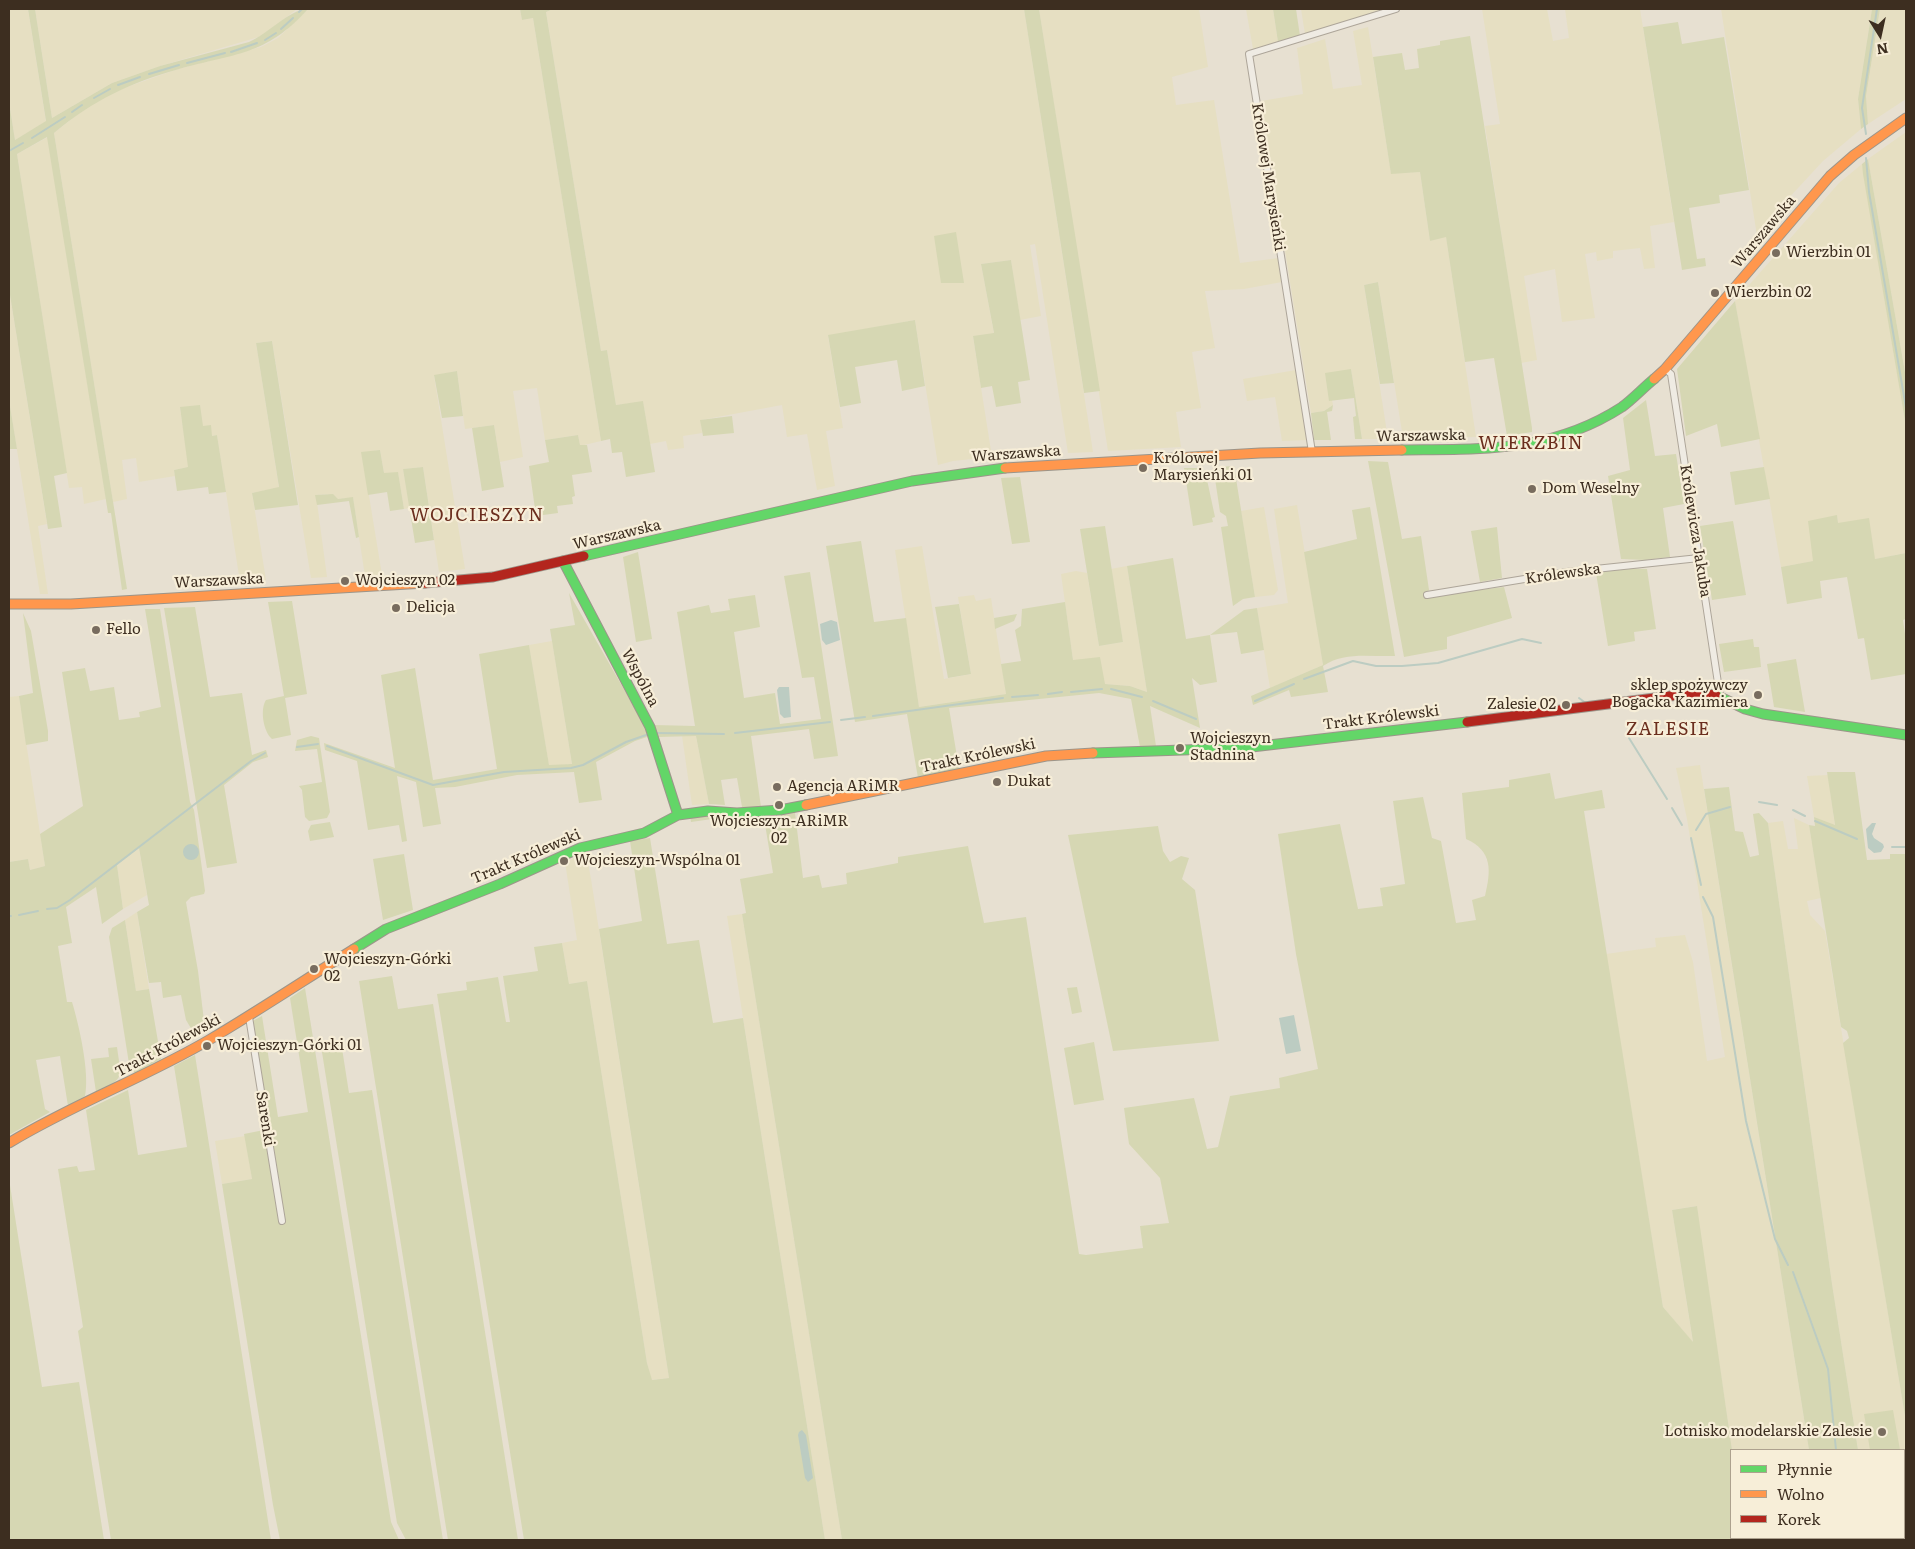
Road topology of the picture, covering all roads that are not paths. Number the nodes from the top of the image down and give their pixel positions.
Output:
1 (1396, 9) edge
2 (1906, 118) edge
3 (1665, 369) junction
4 (1312, 452) junction
5 (1699, 558) junction
6 (563, 561) junction
7 (1427, 595) dead end
8 (9, 604) edge
9 (1720, 696) junction
10 (1906, 735) edge
11 (678, 815) junction
12 (249, 1016) junction
13 (9, 1143) edge
14 (282, 1221) dead end

1 - 4 street, Królowej Marysieńki
2 - 3 street, Warszawska
3 - 4 street, Warszawska
3 - 5 street, Królewicza Jakuba
4 - 6 street, Warszawska
5 - 7 street, Królewska
5 - 9 street, Królewicza Jakuba
6 - 8 street, Warszawska
6 - 11 street, Wspólna
9 - 10 street, Trakt Królewski
9 - 11 street, Trakt Królewski
11 - 12 street, Trakt Królewski
12 - 13 street, Trakt Królewski
12 - 14 street, Sarenki

